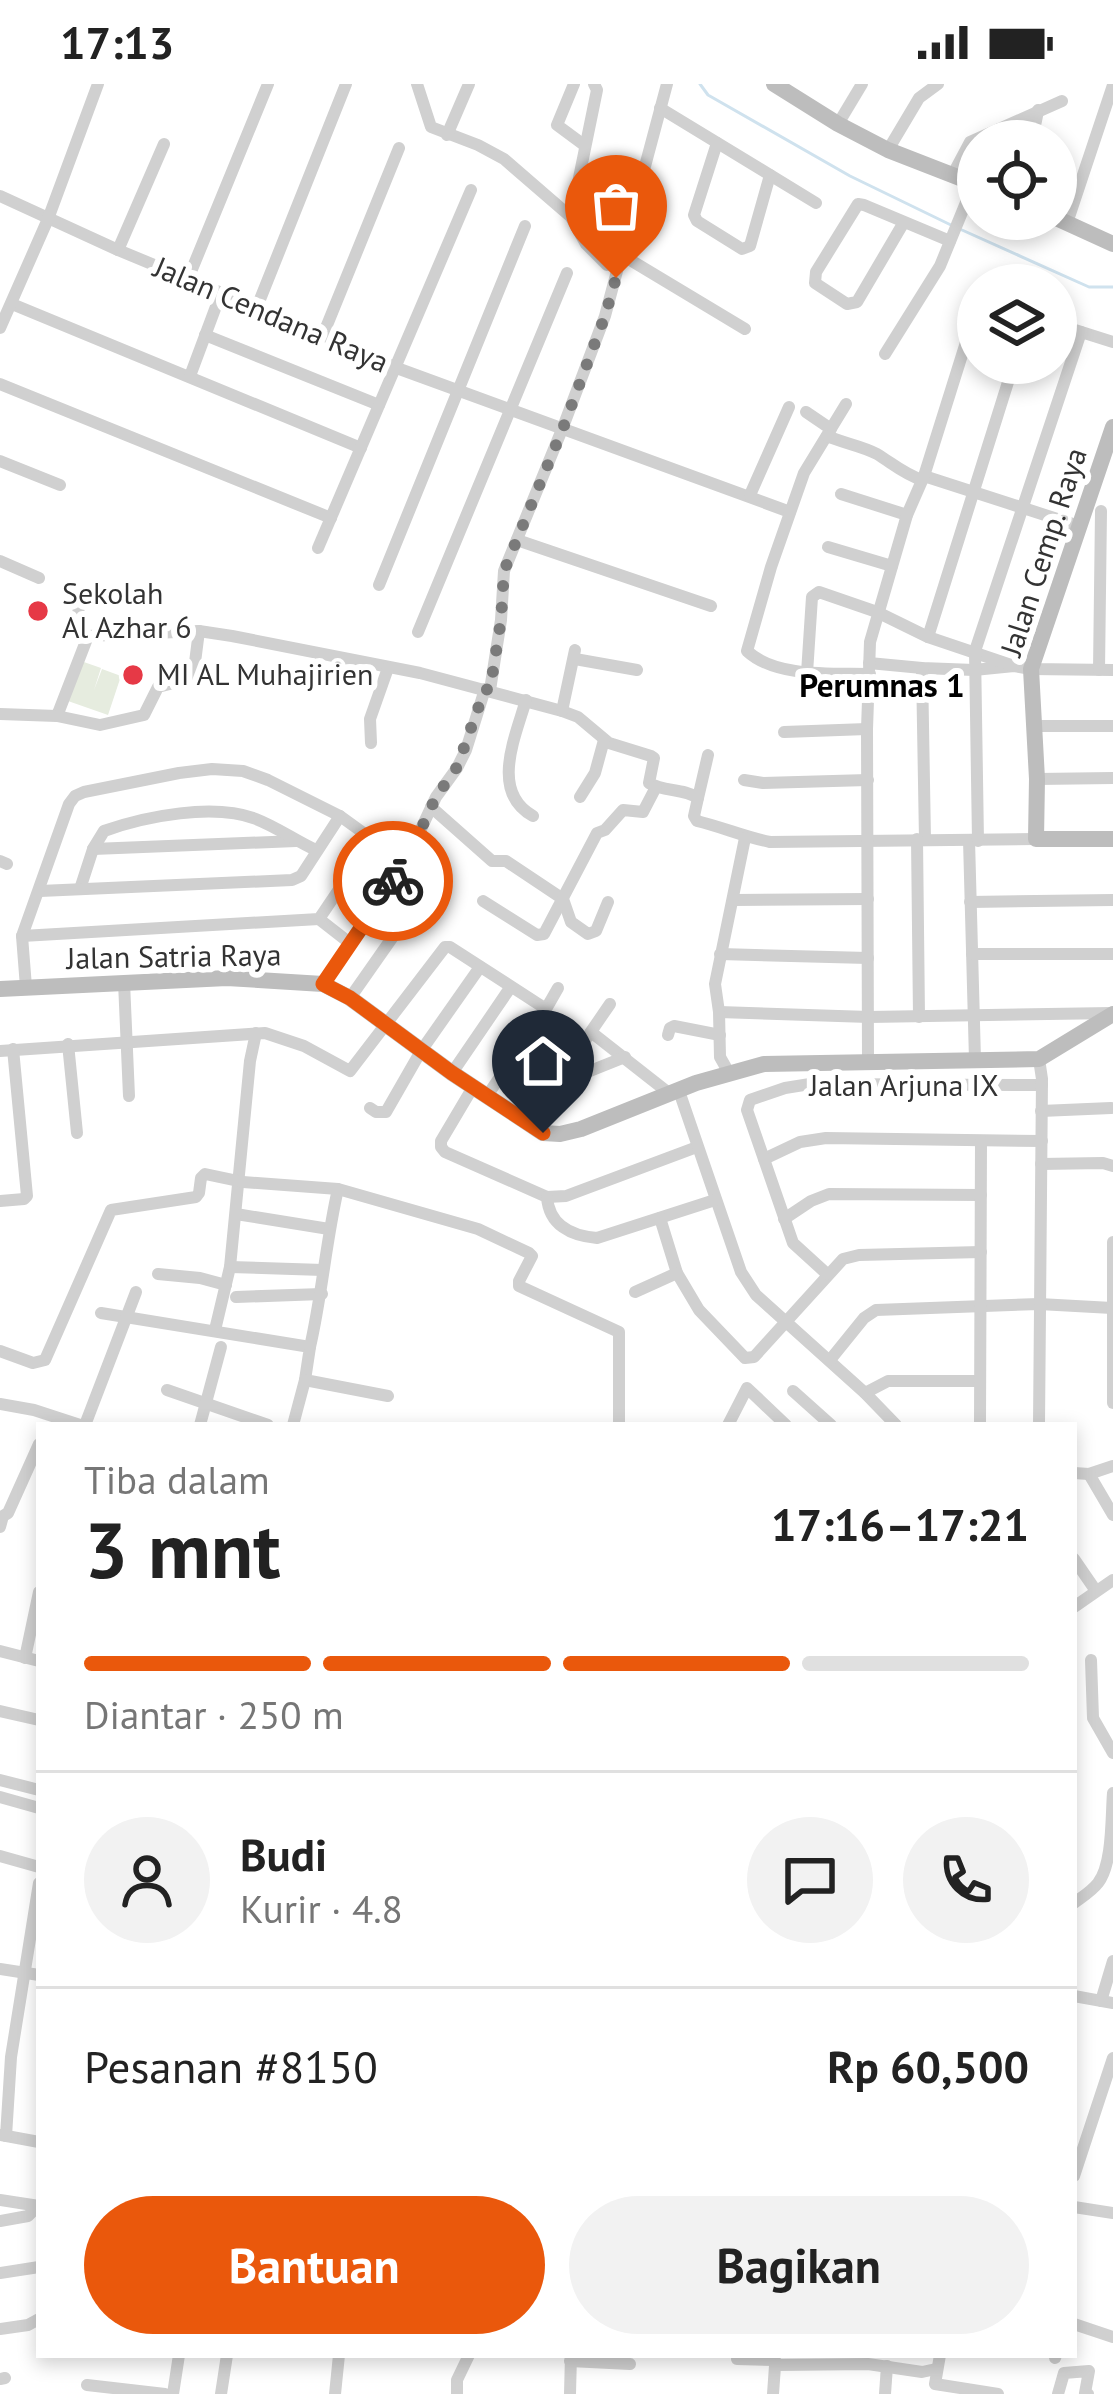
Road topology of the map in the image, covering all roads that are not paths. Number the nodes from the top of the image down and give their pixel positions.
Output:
1 (98, 84) edge
2 (268, 84) edge
3 (346, 84) edge
4 (417, 84) edge
5 (470, 84) edge
6 (574, 84) edge
7 (594, 84) edge
8 (667, 84) edge
9 (862, 84) edge
10 (938, 84) edge
11 (1113, 85) edge
12 (785, 87) edge
13 (1062, 101) dead end
14 (660, 108) junction
15 (838, 124) junction
16 (447, 135) junction
17 (717, 143) junction
18 (164, 144) dead end
19 (584, 145) junction
20 (399, 148) dead end
21 (888, 150) junction
22 (952, 174) junction
23 (770, 175) junction
24 (957, 176) edge
25 (1077, 181) edge
26 (471, 190) dead end
27 (0, 196) edge
28 (816, 203) dead end
29 (571, 217) junction
30 (47, 219) junction
31 (904, 221) junction
32 (957, 224) edge
33 (525, 226) dead end
34 (1077, 228) edge
35 (953, 232) junction
36 (1113, 244) edge
37 (118, 250) junction
38 (622, 255) junction
39 (607, 265) dead end
40 (567, 273) dead end
41 (188, 279) junction
42 (221, 293) junction
43 (12, 304) junction
44 (257, 307) junction
45 (0, 328) edge
46 (745, 329) dead end
47 (1077, 331) edge
48 (1081, 332) junction
49 (205, 334) junction
50 (322, 334) junction
51 (1113, 342) edge
52 (885, 354) dead end
53 (394, 367) junction
54 (957, 370) edge
55 (190, 376) junction
56 (0, 383) edge
57 (1008, 384) edge
58 (457, 392) junction
59 (846, 404) dead end
60 (379, 405) junction
61 (789, 407) dead end
62 (511, 409) junction
63 (806, 412) dead end
64 (1113, 427) edge
65 (563, 428) junction
66 (829, 432) junction
67 (361, 448) junction
68 (0, 461) edge
69 (923, 478) junction
70 (59, 485) dead end
71 (973, 492) junction
72 (841, 494) dead end
73 (750, 495) junction
74 (1023, 508) junction
75 (1100, 510) edge
76 (790, 512) junction
77 (907, 515) junction
78 (332, 518) junction
79 (1079, 526) junction
80 (517, 540) junction
81 (828, 547) dead end
82 (318, 548) dead end
83 (0, 561) edge
84 (892, 566) junction
85 (39, 578) dead end
86 (379, 585) dead end
87 (79, 604) dead end
88 (711, 607) dead end
89 (878, 612) junction
90 (199, 631) junction
91 (418, 632) dead end
92 (88, 636) junction
93 (928, 637) junction
94 (975, 651) junction
95 (1023, 667) junction
96 (388, 668) junction
97 (870, 668) junction
98 (922, 668) junction
99 (637, 670) dead end
100 (974, 670) junction
101 (1106, 670) edge
102 (807, 673) junction
103 (487, 690) junction
104 (526, 700) junction
105 (562, 710) junction
106 (0, 714) edge
107 (57, 716) junction
108 (1035, 726) junction
109 (1113, 726) edge
110 (868, 729) junction
111 (784, 732) dead end
112 (604, 740) junction
113 (371, 743) dead end
114 (708, 755) dead end
115 (1113, 778) edge
116 (1037, 779) junction
117 (744, 780) dead end
118 (868, 780) junction
119 (656, 787) junction
120 (580, 797) dead end
121 (698, 798) junction
122 (431, 807) junction
123 (340, 816) junction
124 (533, 816) dead end
125 (745, 838) junction
126 (1113, 838) edge
127 (373, 839) junction
128 (1036, 839) junction
129 (867, 840) junction
130 (921, 840) junction
131 (973, 840) junction
132 (296, 841) junction
133 (93, 848) junction
134 (316, 850) junction
135 (405, 863) junction
136 (439, 871) dead end
137 (80, 889) junction
138 (40, 891) junction
139 (563, 899) junction
140 (868, 899) junction
141 (734, 900) junction
142 (1113, 900) edge
143 (483, 901) dead end
144 (608, 902) dead end
145 (970, 902) junction
146 (319, 919) junction
147 (22, 936) junction
148 (351, 944) junction
149 (720, 954) junction
150 (972, 954) junction
151 (1113, 954) edge
152 (868, 958) junction
153 (480, 968) junction
154 (124, 982) junction
155 (323, 984) junction
156 (26, 988) junction
157 (510, 988) junction
158 (559, 988) dead end
159 (0, 989) edge
160 (350, 998) junction
161 (610, 1004) dead end
162 (546, 1010) junction
163 (719, 1012) junction
164 (1113, 1013) edge
165 (974, 1014) junction
166 (869, 1017) junction
167 (919, 1017) junction
168 (385, 1024) junction
169 (591, 1032) junction
170 (256, 1033) junction
171 (668, 1035) dead end
172 (720, 1035) junction
173 (126, 1042) junction
174 (68, 1044) junction
175 (7, 1050) edge
176 (421, 1051) junction
177 (625, 1057) junction
178 (514, 1060) junction
179 (974, 1060) junction
180 (868, 1063) junction
181 (452, 1073) junction
182 (1041, 1073) junction
183 (726, 1074) junction
184 (555, 1085) junction
185 (682, 1089) junction
186 (480, 1092) junction
187 (130, 1096) dead end
188 (370, 1108) dead end
189 (1111, 1108) edge
190 (1041, 1111) junction
191 (77, 1133) dead end
192 (981, 1141) junction
193 (1042, 1141) junction
194 (695, 1148) junction
195 (764, 1159) junction
196 (1041, 1164) junction
197 (1113, 1166) edge
198 (240, 1182) junction
199 (338, 1189) junction
200 (547, 1196) junction
201 (981, 1196) junction
202 (715, 1200) junction
203 (0, 1201) edge
204 (236, 1214) junction
205 (660, 1218) junction
206 (784, 1219) junction
207 (328, 1229) junction
208 (1113, 1241) edge
209 (981, 1252) junction
210 (230, 1267) junction
211 (323, 1270) junction
212 (677, 1273) junction
213 (158, 1274) dead end
214 (827, 1274) junction
215 (226, 1285) junction
216 (136, 1292) dead end
217 (635, 1292) dead end
218 (322, 1294) junction
219 (236, 1298) dead end
220 (1040, 1304) junction
221 (981, 1306) junction
222 (1112, 1307) edge
223 (101, 1313) dead end
224 (126, 1318) junction
225 (786, 1320) junction
226 (215, 1330) junction
227 (221, 1347) dead end
228 (310, 1347) junction
229 (0, 1352) edge
230 (830, 1360) junction
231 (305, 1380) junction
232 (980, 1381) junction
233 (167, 1390) dead end
234 (793, 1391) dead end
235 (865, 1393) junction
236 (388, 1396) dead end
237 (1113, 1403) edge
238 (0, 1404) edge
239 (207, 1404) junction
240 (48, 1420) edge
241 (84, 1422) edge
242 (201, 1422) edge
243 (259, 1422) edge
244 (297, 1422) edge
245 (619, 1422) edge
246 (730, 1422) edge
247 (783, 1422) edge
248 (828, 1422) edge
249 (893, 1422) edge
250 (980, 1422) edge
251 (1039, 1422) edge
252 (36, 1451) edge
253 (1113, 1466) edge
254 (1077, 1474) edge
255 (1089, 1474) junction
256 (1113, 1515) edge
257 (4, 1520) edge
258 (1077, 1563) edge
259 (1113, 1580) edge
260 (1096, 1591) junction
261 (1077, 1605) edge
262 (36, 1621) edge
263 (0, 1651) edge
264 (32, 1659) edge
265 (1091, 1660) dead end
266 (0, 1712) edge
267 (36, 1719) edge
268 (1113, 1753) edge
269 (0, 1780) edge
270 (36, 1789) edge
271 (1113, 1792) edge
272 (0, 1797) edge
273 (36, 1807) edge
274 (0, 1856) edge
275 (36, 1866) edge
276 (1077, 1901) edge
277 (36, 1922) edge
278 (1113, 1961) edge
279 (0, 1970) edge
280 (32, 1974) edge
281 (1077, 1997) edge
282 (1107, 2002) edge
283 (1113, 2058) edge
284 (3, 2136) edge
285 (36, 2142) edge
286 (1077, 2167) edge
287 (0, 2200) edge
288 (36, 2206) edge
289 (1077, 2206) edge
290 (36, 2209) edge
291 (1113, 2212) edge
292 (0, 2221) edge
293 (36, 2267) edge
294 (0, 2273) edge
295 (36, 2321) edge
296 (1077, 2325) edge
297 (0, 2329) edge
298 (1113, 2337) edge
299 (1094, 2353) dead end
300 (178, 2358) edge
301 (227, 2358) edge
302 (339, 2358) edge
303 (468, 2358) edge
304 (571, 2358) edge
305 (737, 2359) dead end
306 (868, 2359) edge
307 (775, 2360) edge
308 (938, 2362) edge
309 (630, 2364) dead end
310 (887, 2366) junction
311 (1089, 2371) junction
312 (86, 2385) dead end
313 (169, 2394) edge
314 (221, 2394) edge
315 (335, 2394) edge
316 (457, 2394) edge
317 (570, 2394) edge
318 (773, 2394) edge
319 (885, 2394) edge
320 (998, 2394) edge
321 (1058, 2394) edge
322 (1088, 2394) edge

1 - 30 street
2 - 41 street
3 - 44 street
4 - 16 street
5 - 16 street
6 - 19 street
7 - 19 street
8 - 14 street
9 - 15 street
10 - 21 street
11 - 25 street
12 - 15 street
13 - 22 street
14 - 17 street
14 - 38 street
15 - 21 street
16 - 29 street
17 - 23 street
17 - 23 street
18 - 37 street
19 - 29 street
20 - 50 street
21 - 22 street
22 - 24 street
23 - 28 street
26 - 53 street
27 - 30 street, Jalan Cendana Raya
29 - 39 street
30 - 37 street, Jalan Cendana Raya
30 - 43 street
31 - 31 street
31 - 35 street
32 - 35 street
33 - 58 street
34 - 36 street
35 - 52 street
37 - 41 street, Jalan Cendana Raya
38 - 46 street
38 - 65 street
40 - 62 street
41 - 42 street, Jalan Cendana Raya
42 - 44 street, Jalan Cendana Raya
42 - 49 street
43 - 45 street
43 - 55 street
44 - 50 street, Jalan Cendana Raya
47 - 48 street
48 - 51 street
48 - 74 street
49 - 55 street
49 - 60 street
50 - 53 street, Jalan Cendana Raya
53 - 58 street, Jalan Cendana Raya
53 - 60 street
54 - 69 street
55 - 67 street
56 - 78 street
57 - 71 street
58 - 62 street, Jalan Cendana Raya
58 - 86 street
59 - 66 street
60 - 67 street
61 - 73 street
62 - 65 street, Jalan Cendana Raya
62 - 91 street
63 - 66 street
64 - 75 street, Jalan Cemp. Raya
65 - 73 street, Jalan Cendana Raya
65 - 80 street
66 - 69 street
66 - 76 street
67 - 78 street
68 - 70 street
69 - 71 street
69 - 77 street
71 - 74 street
71 - 93 street
72 - 77 street
73 - 76 street, Jalan Cendana Raya
74 - 79 street
74 - 94 street
75 - 79 street, Jalan Cemp. Raya
75 - 101 street
76 - 102 street
77 - 84 street
78 - 82 street
79 - 95 street, Jalan Cemp. Raya
80 - 88 street
80 - 103 street
81 - 84 street
83 - 85 street
84 - 89 street
87 - 92 street
89 - 93 street
89 - 97 street
89 - 102 street
90 - 92 street
90 - 96 street
90 - 107 street
92 - 107 street
93 - 94 street
94 - 95 street
94 - 100 street
95 - 100 street
95 - 101 street
95 - 108 street, Jalan Cemp. Raya
96 - 103 street
96 - 113 street
97 - 98 street
97 - 102 street
97 - 110 street
98 - 100 street
98 - 130 street
99 - 105 street
100 - 131 street
103 - 104 street
103 - 122 street
104 - 105 street
104 - 124 street
105 - 112 street
106 - 107 street
108 - 109 street
108 - 116 street, Jalan Cemp. Raya
110 - 111 street
110 - 118 street
112 - 119 street
112 - 120 street
114 - 121 street
115 - 116 street
116 - 128 street, Jalan Cemp. Raya
117 - 118 street
118 - 129 street
119 - 121 street
119 - 139 street
121 - 125 street
122 - 135 street
122 - 139 street
123 - 127 street
123 - 134 street
123 - 138 street
125 - 129 street
125 - 141 street
126 - 128 street
127 - 135 street
127 - 146 street
128 - 131 street
129 - 130 street
129 - 140 street
130 - 131 street
130 - 167 street
131 - 145 street
132 - 133 street
132 - 133 street
132 - 134 street
133 - 137 street
134 - 137 street
135 - 148 street
136 - 160 street
137 - 138 street
138 - 147 street
139 - 143 street
139 - 144 street
140 - 141 street
140 - 152 street
141 - 149 street
142 - 145 street
145 - 150 street
146 - 147 street
146 - 148 street
147 - 156 street
148 - 155 street
149 - 152 street
149 - 163 street
150 - 151 street
150 - 165 street
152 - 166 street
153 - 157 street
153 - 168 street
153 - 176 street
154 - 155 street, Jalan Satria Raya
154 - 156 street, Jalan Satria Raya
154 - 173 street
155 - 160 street, Jalan Satria Raya
156 - 159 street, Jalan Satria Raya
157 - 162 street
157 - 181 street
158 - 162 street
160 - 168 street, Jalan Satria Raya
161 - 169 street
162 - 178 street
163 - 166 street
163 - 172 street
164 - 165 street
164 - 182 street
165 - 167 street
165 - 179 street
166 - 167 street
166 - 180 street
168 - 170 street
168 - 176 street, Jalan Satria Raya
169 - 177 street
169 - 184 street
170 - 173 street
170 - 198 street
171 - 172 street
172 - 183 street
173 - 174 street
173 - 187 street
174 - 175 street
174 - 191 street
175 - 203 street
176 - 181 street, Jalan Satria Raya
176 - 188 street
177 - 184 street
177 - 185 street
178 - 184 street
178 - 186 street
179 - 180 street, Jalan Satria Raya
179 - 182 street, Jalan Satria Raya
180 - 183 street, Jalan Satria Raya
181 - 186 street, Jalan Satria Raya
182 - 190 street
182 - 195 street, Jalan Arjuna IX
183 - 185 street, Jalan Satria Raya
185 - 186 street, Jalan Satria Raya
185 - 194 street
186 - 200 street
189 - 190 street
190 - 193 street
192 - 193 street
192 - 195 street
192 - 201 street
193 - 196 street
194 - 200 street
194 - 202 street
195 - 206 street, Jalan Arjuna IX
196 - 197 street
196 - 220 street
198 - 199 street
198 - 204 street
198 - 229 street
199 - 207 street
199 - 245 street
200 - 205 street
201 - 206 street
201 - 209 street
202 - 205 street
202 - 225 street
204 - 207 street
204 - 210 street
205 - 212 street
206 - 214 street, Jalan Arjuna IX
207 - 211 street
208 - 222 street
209 - 214 street
209 - 221 street
210 - 211 street
210 - 215 street
211 - 218 street
212 - 217 street
212 - 225 street
213 - 215 street
214 - 225 street
215 - 226 street
216 - 224 street
218 - 219 street
218 - 228 street
220 - 221 street
220 - 222 street
220 - 251 street
221 - 230 street
221 - 232 street
222 - 237 street
223 - 224 street
224 - 226 street
224 - 241 street
225 - 230 street
226 - 228 street
227 - 239 street
228 - 231 street
230 - 235 street
231 - 236 street
231 - 244 street
232 - 235 street
232 - 250 street
233 - 239 street
234 - 248 street
235 - 249 street
238 - 240 street
239 - 242 street
239 - 243 street
246 - 247 street
252 - 257 street
253 - 255 street
254 - 255 street
255 - 256 street
258 - 260 street
259 - 260 street
260 - 261 street
262 - 264 street
263 - 264 street
265 - 268 street
266 - 267 street
269 - 270 street
271 - 276 street
272 - 273 street
274 - 275 street
277 - 280 street
278 - 282 street
279 - 280 street
280 - 284 street
281 - 282 street
283 - 286 street
284 - 285 street
287 - 288 street
289 - 291 street
290 - 292 street
293 - 294 street
295 - 297 street
296 - 298 street
299 - 311 street
300 - 313 street
301 - 314 street
302 - 315 street
303 - 316 street
304 - 309 street
304 - 317 street
305 - 307 street
306 - 307 street
306 - 310 street
307 - 318 street
308 - 310 street
308 - 320 street
310 - 319 street
311 - 321 street
311 - 322 street
312 - 313 street

